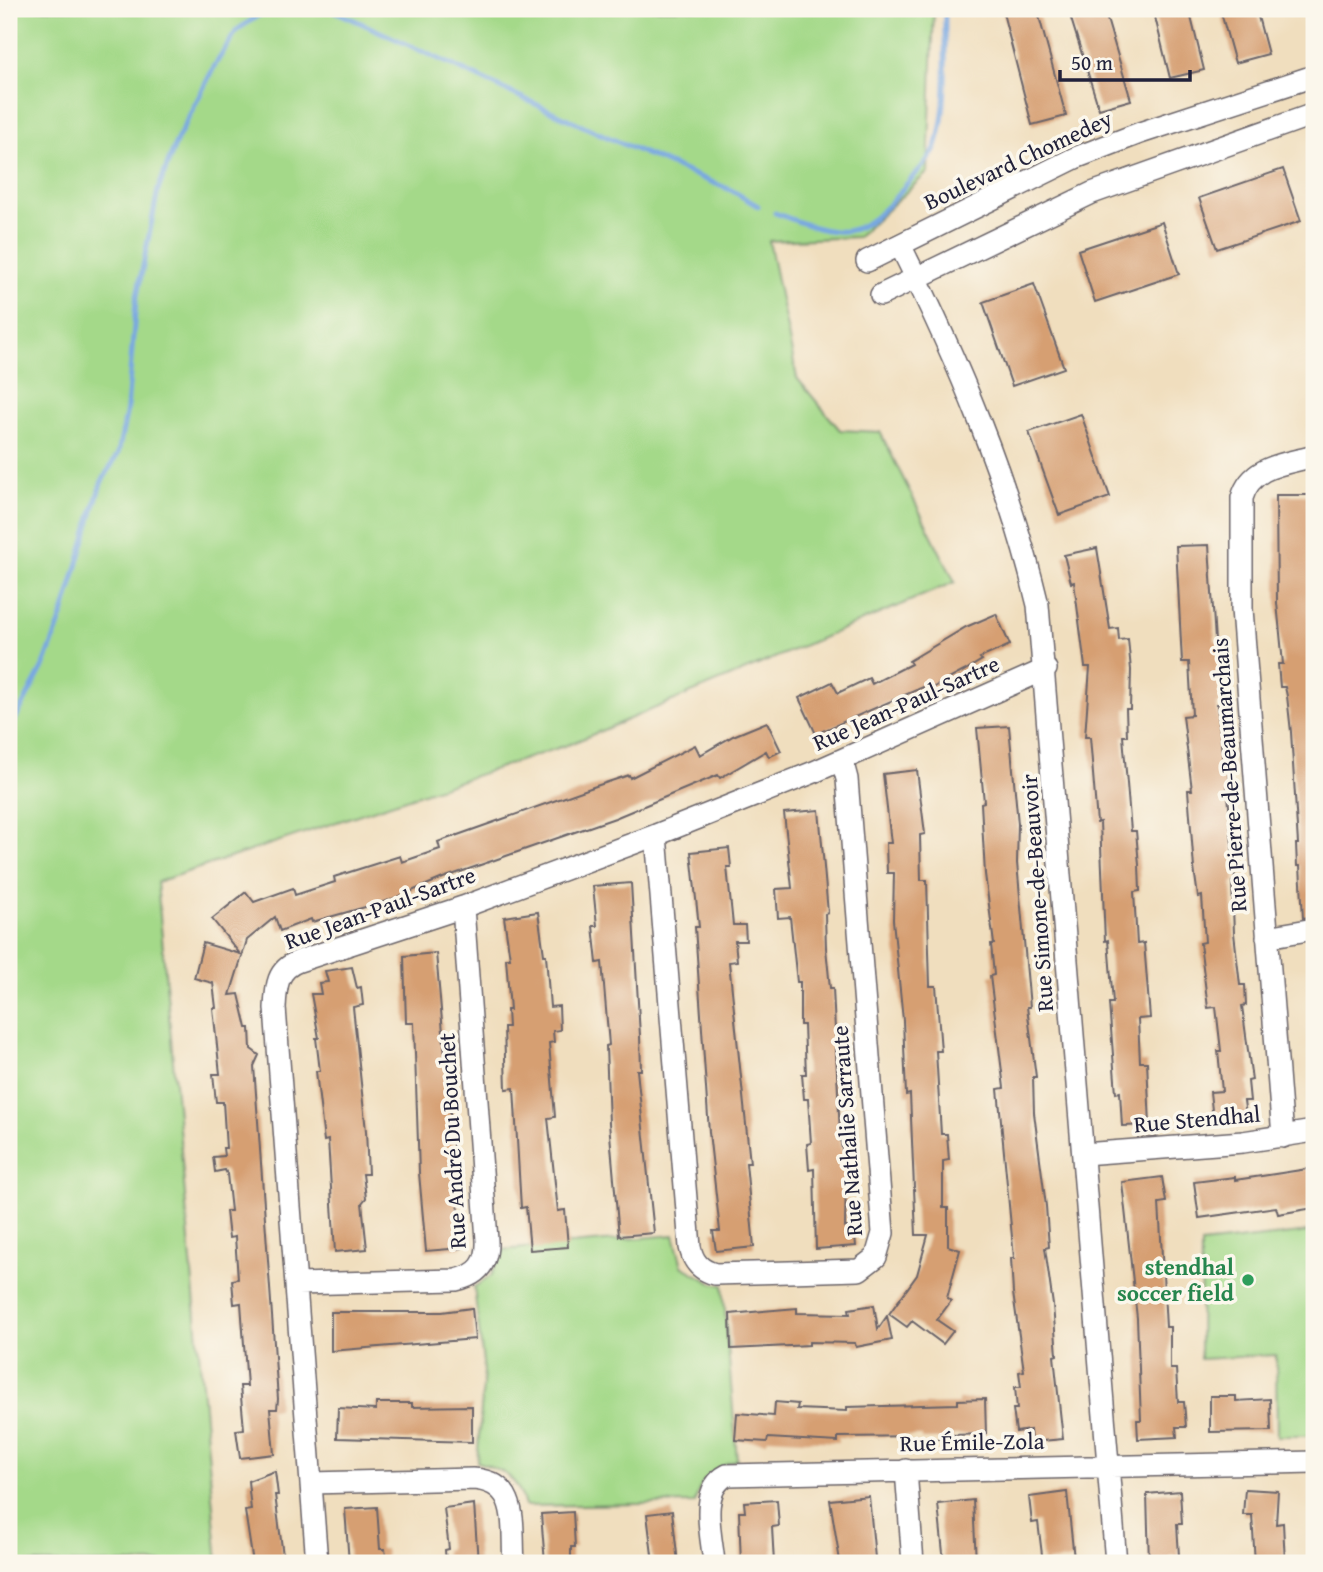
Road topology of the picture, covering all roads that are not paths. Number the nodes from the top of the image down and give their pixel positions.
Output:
1 (1314, 76) edge
2 (1314, 114) edge
3 (900, 245) junction
4 (867, 261) dead end
5 (916, 277) junction
6 (881, 295) dead end
7 (1314, 456) edge
8 (1046, 669) junction
9 (842, 760) junction
10 (656, 835) junction
11 (463, 907) junction
12 (1314, 929) edge
13 (1267, 937) junction
14 (1314, 1131) edge
15 (1283, 1138) junction
16 (1083, 1154) junction
17 (297, 1284) junction
18 (1108, 1466) junction
19 (1314, 1467) edge
20 (906, 1469) junction
21 (311, 1483) junction
22 (317, 1563) edge
23 (514, 1563) edge
24 (714, 1563) edge
25 (913, 1563) edge
26 (1116, 1563) edge

1 - 3 street, Boulevard Chomedey
2 - 5 street
3 - 4 street, Boulevard Chomedey
3 - 5 street, Rue Simone-de-Beauvoir
5 - 6 street
5 - 8 street, Rue Simone-de-Beauvoir
7 - 13 street, Rue Pierre-de-Beaumarchais
8 - 9 street, Rue Jean-Paul-Sartre
8 - 16 street, Rue Simone-de-Beauvoir
9 - 10 street, Rue Jean-Paul-Sartre
9 - 10 street, Rue Nathalie Sarraute
10 - 11 street, Rue Jean-Paul-Sartre
11 - 17 street, Rue Jean-Paul-Sartre
11 - 17 street, Rue André Du Bouchet
12 - 13 street
13 - 15 street, Rue Pierre-de-Beaumarchais
14 - 15 street, Rue Stendhal
15 - 16 street, Rue Stendhal
16 - 18 street, Rue Simone-de-Beauvoir
17 - 21 street, Rue Jean-Paul-Sartre
18 - 19 street, Rue Émile-Zola
18 - 20 street, Rue Émile-Zola
18 - 26 street, Rue Simone-de-Beauvoir
20 - 24 street, Rue Émile-Zola
20 - 25 street
21 - 22 street, Rue Jean-Paul-Sartre
21 - 23 street

